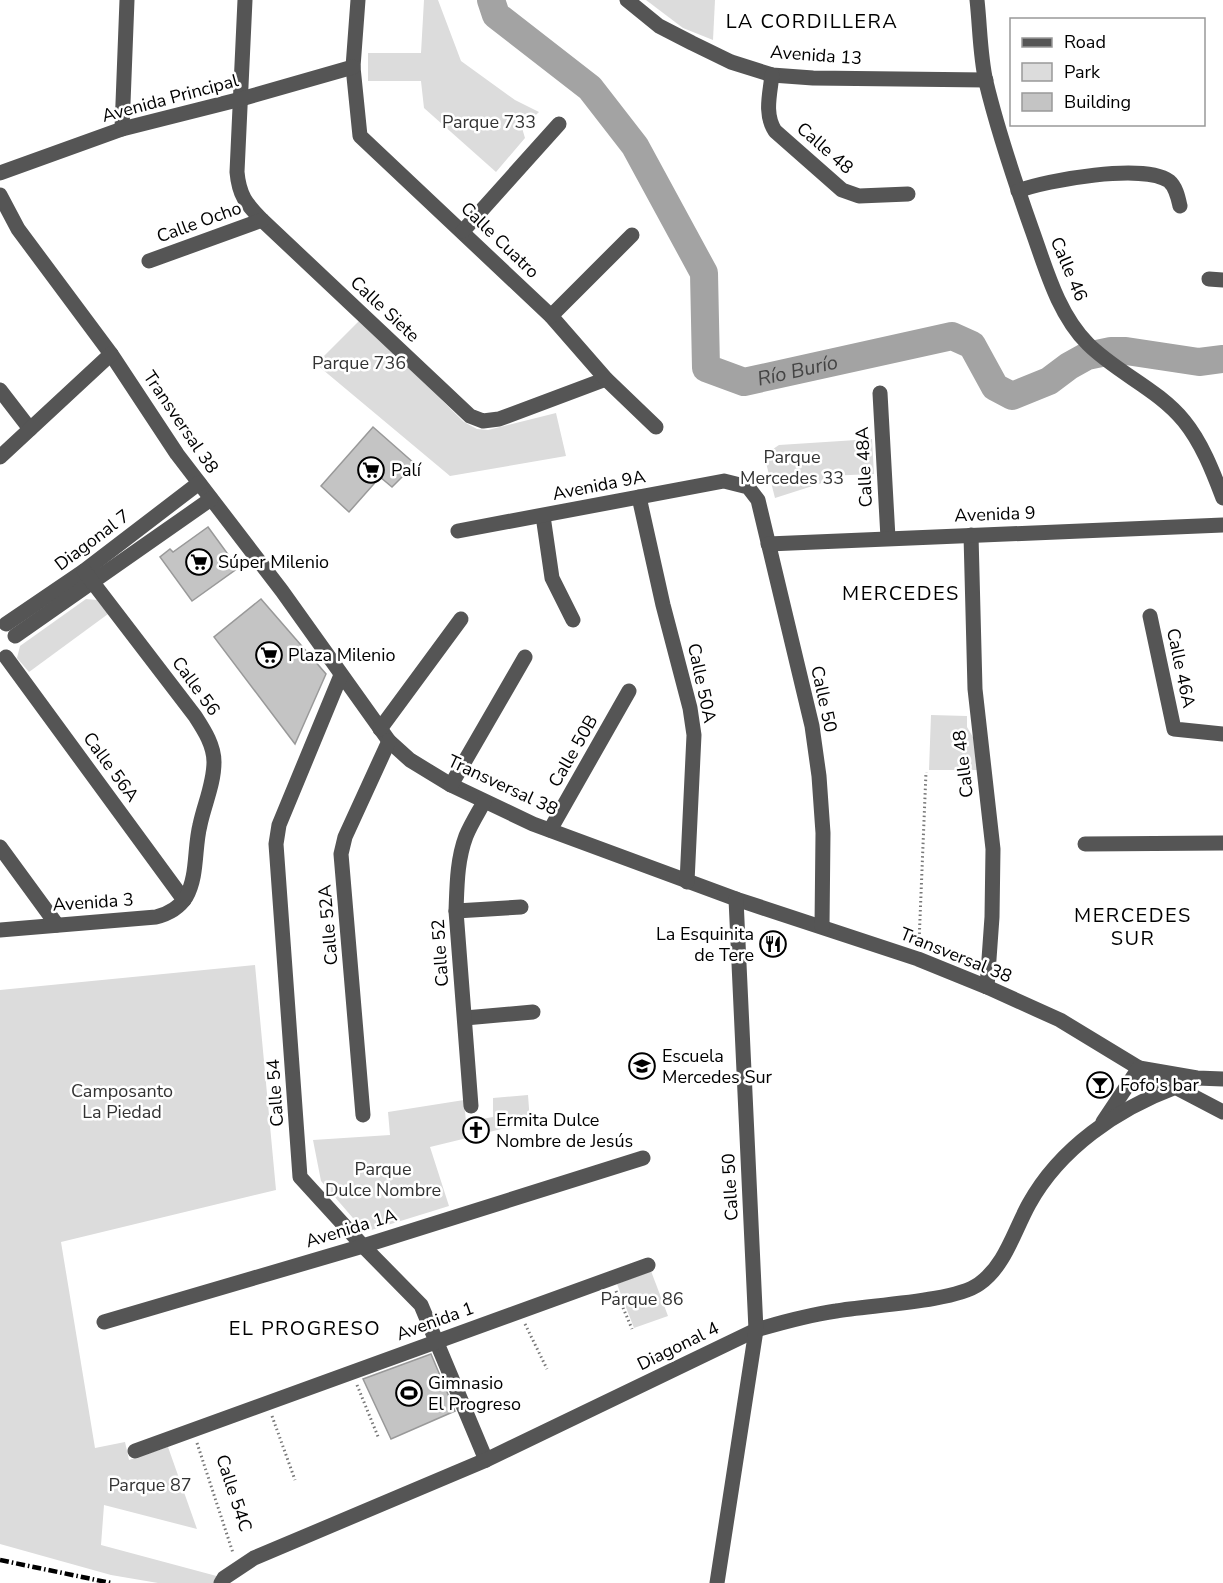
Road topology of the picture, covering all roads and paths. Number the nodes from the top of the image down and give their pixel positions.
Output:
1 (127, 0) edge
2 (245, 0) edge
3 (358, 0) edge
4 (627, 0) edge
5 (977, 0) edge
6 (353, 67) junction
7 (772, 75) junction
8 (986, 80) junction
9 (241, 99) junction
10 (559, 124) dead end
11 (122, 129) junction
12 (0, 173) edge
13 (1018, 191) junction
14 (908, 194) dead end
15 (0, 195) edge
16 (1180, 206) dead end
17 (262, 220) junction
18 (463, 231) junction
19 (632, 235) dead end
20 (149, 261) dead end
21 (551, 316) junction
22 (111, 354) junction
23 (606, 379) junction
24 (0, 390) edge
25 (880, 393) dead end
26 (656, 428) dead end
27 (30, 429) junction
28 (0, 457) edge
29 (1219, 476) edge
30 (199, 483) junction
31 (748, 487) joint
32 (639, 496) junction
33 (1223, 498) edge
34 (210, 499) junction
35 (543, 516) junction
36 (1223, 525) edge
37 (458, 531) dead end
38 (971, 535) junction
39 (888, 538) junction
40 (768, 544) junction
41 (89, 576) junction
42 (1150, 615) dead end
43 (462, 619) dead end
44 (573, 620) dead end
45 (7, 628) edge
46 (525, 657) dead end
47 (3, 658) edge
48 (341, 675) junction
49 (629, 691) dead end
50 (1223, 734) edge
51 (385, 735) junction
52 (926, 772) dead end
53 (450, 785) junction
54 (484, 802) junction
55 (550, 830) junction
56 (1223, 843) edge
57 (1085, 844) dead end
58 (0, 847) edge
59 (687, 882) junction
60 (736, 899) junction
61 (184, 900) junction
62 (521, 908) dead end
63 (456, 911) junction
64 (57, 925) junction
65 (822, 926) junction
66 (0, 930) edge
67 (918, 959) junction
68 (987, 987) junction
69 (533, 1012) dead end
70 (465, 1018) junction
71 (1139, 1068) junction
72 (1223, 1079) edge
73 (1176, 1087) junction
74 (471, 1106) dead end
75 (1223, 1112) edge
76 (363, 1115) dead end
77 (1101, 1126) junction
78 (643, 1158) dead end
79 (363, 1246) junction
80 (648, 1265) dead end
81 (611, 1278) junction
82 (519, 1311) junction
83 (104, 1322) dead end
84 (632, 1329) dead end
85 (756, 1330) junction
86 (436, 1342) junction
87 (547, 1369) dead end
88 (352, 1372) junction
89 (267, 1403) junction
90 (192, 1430) junction
91 (379, 1439) dead end
92 (135, 1450) dead end
93 (486, 1460) junction
94 (296, 1480) dead end
95 (238, 1569) junction
96 (222, 1580) edge
97 (717, 1583) edge

1 - 11 street
2 - 9 street, Calle Siete
3 - 6 street, Calle Cuatro
4 - 7 street, Avenida 13
5 - 8 street, Calle 46
6 - 9 street, Avenida Principal
6 - 18 street, Calle Cuatro
7 - 8 street, Avenida 13
7 - 14 street, Calle 48
8 - 13 street, Calle 46
9 - 11 street, Avenida Principal
9 - 17 street, Calle Siete
10 - 18 street
11 - 12 street, Avenida Principal
13 - 16 street
13 - 29 street, Calle 46
15 - 22 street, Transversal 38
17 - 20 street, Calle Ocho
17 - 23 street, Calle Siete
18 - 21 street, Calle Cuatro
19 - 21 street
21 - 23 street, Calle Cuatro
22 - 27 street
22 - 30 street, Transversal 38
23 - 26 street, Calle Cuatro
24 - 27 street
25 - 39 street, Calle 48A
27 - 28 street
29 - 33 street, Calle 46
30 - 34 street, Transversal 38
30 - 41 street, Diagonal 7
31 - 32 street, Avenida 9A
31 - 40 street, Calle 50
32 - 35 street, Avenida 9A
32 - 59 street, Calle 50A
34 - 41 street, Diagonal 7
34 - 48 street, Transversal 38
35 - 37 street, Avenida 9A
35 - 44 street
36 - 38 street, Avenida 9
38 - 39 street, Avenida 9
38 - 68 street, Calle 48
39 - 40 street, Avenida 9
40 - 65 street, Calle 50
41 - 45 street, Diagonal 7
41 - 61 street, Calle 56
42 - 50 street, Calle 46A
43 - 51 street, Calle 52A
45 - 47 street, Diagonal 7
46 - 53 street
47 - 61 street, Calle 56A
48 - 51 street, Transversal 38
48 - 79 street, Calle 54
49 - 55 street, Calle 50B
51 - 53 street, Transversal 38
51 - 76 street, Calle 52A
52 - 67 path
53 - 54 street, Transversal 38
54 - 55 street, Transversal 38
54 - 63 street, Calle 52
55 - 59 street, Transversal 38
56 - 57 street
58 - 64 street
59 - 60 street, Transversal 38
60 - 65 street, Transversal 38
60 - 85 street, Calle 50
61 - 64 street, Avenida 3
62 - 63 street
63 - 70 street, Calle 52
64 - 66 street, Avenida 3
65 - 67 street, Transversal 38
67 - 68 street, Transversal 38
68 - 71 street, Transversal 38
69 - 70 street
70 - 74 street, Calle 52
71 - 72 street
71 - 73 street, Transversal 38
71 - 77 street, Diagonal 4
73 - 75 street, Transversal 38
73 - 77 street, Diagonal 4
77 - 85 street, Diagonal 4
78 - 79 street, Avenida 1A
79 - 83 street, Avenida 1A
79 - 86 street, Calle 54
80 - 81 street, Avenida 1
81 - 82 street, Avenida 1
81 - 84 path
82 - 86 street, Avenida 1
82 - 87 path
85 - 93 street, Diagonal 4
85 - 97 street, Calle 50
86 - 88 street, Avenida 1
86 - 93 street, Calle 54
88 - 89 street, Avenida 1
88 - 91 path
89 - 90 street, Avenida 1
89 - 94 path
90 - 92 street, Avenida 1
90 - 95 path, Calle 54C
93 - 95 street, Diagonal 4
95 - 96 street, Diagonal 4

